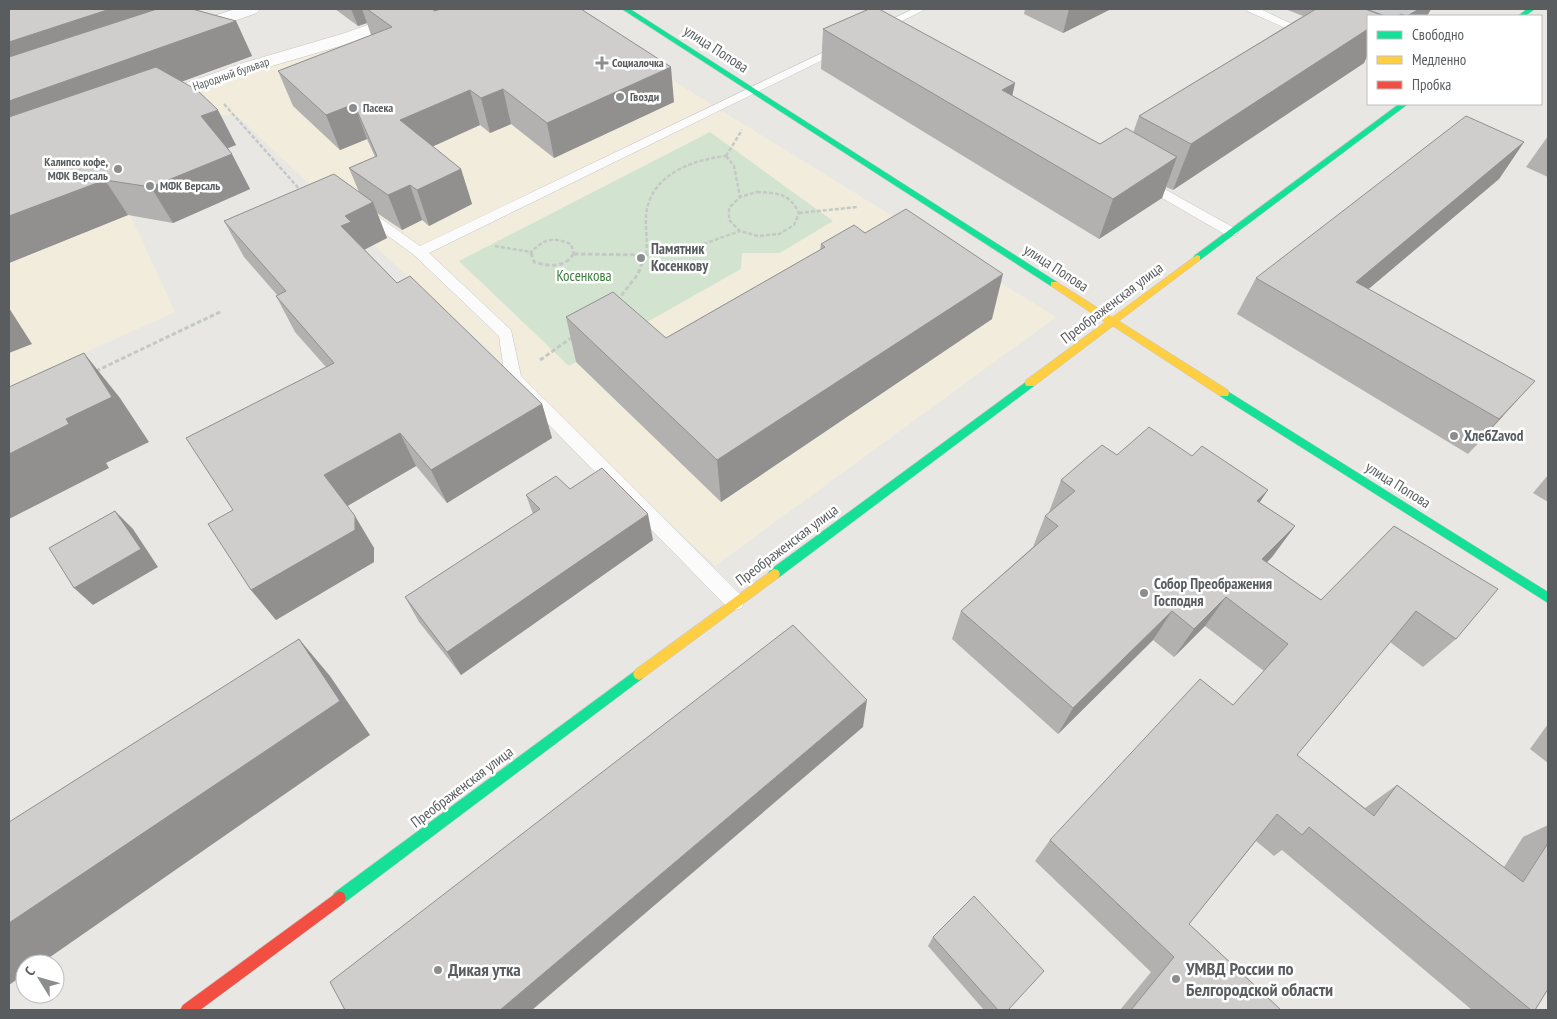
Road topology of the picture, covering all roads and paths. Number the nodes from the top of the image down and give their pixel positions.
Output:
1 (252, 9) edge
2 (427, 9) edge
3 (626, 9) edge
4 (921, 9) edge
5 (1251, 9) edge
6 (1301, 31) junction
7 (175, 35) edge
8 (1318, 38) edge
9 (1285, 41) edge
10 (205, 83) junction
11 (752, 90) junction
12 (1403, 105) edge
13 (140, 106) edge
14 (742, 130) dead end
15 (726, 156) junction
16 (1129, 173) edge
17 (304, 194) edge
18 (740, 197) junction
19 (354, 205) edge
20 (857, 207) dead end
21 (799, 213) junction
22 (740, 231) junction
23 (1231, 232) junction
24 (419, 252) junction
25 (574, 254) junction
26 (646, 255) junction
27 (617, 302) edge
28 (222, 311) dead end
29 (1112, 321) junction
30 (581, 332) edge
31 (89, 374) edge
32 (513, 378) junction
33 (1548, 598) edge
34 (735, 602) junction
35 (188, 1010) edge

1 - 7 street
2 - 10 street, Народный бульвар
3 - 11 main road, улица Попова
4 - 11 lane
5 - 6 lane
6 - 8 lane
6 - 9 lane
10 - 13 street, Народный бульвар
10 - 17 path
11 - 24 lane
11 - 29 main road, улица Попова
12 - 23 main road, Преображенская улица
14 - 15 path
15 - 18 path
15 - 26 path
16 - 23 lane
18 - 21 path
18 - 22 path
19 - 24 lane
20 - 21 path
21 - 22 path
22 - 26 path
23 - 29 main road, Преображенская улица
24 - 32 lane
25 - 25 path
25 - 26 path
26 - 27 path
28 - 31 path
29 - 33 main road, улица Попова
29 - 34 main road, Преображенская улица
30 - 32 path
32 - 34 lane
34 - 35 main road, Преображенская улица

